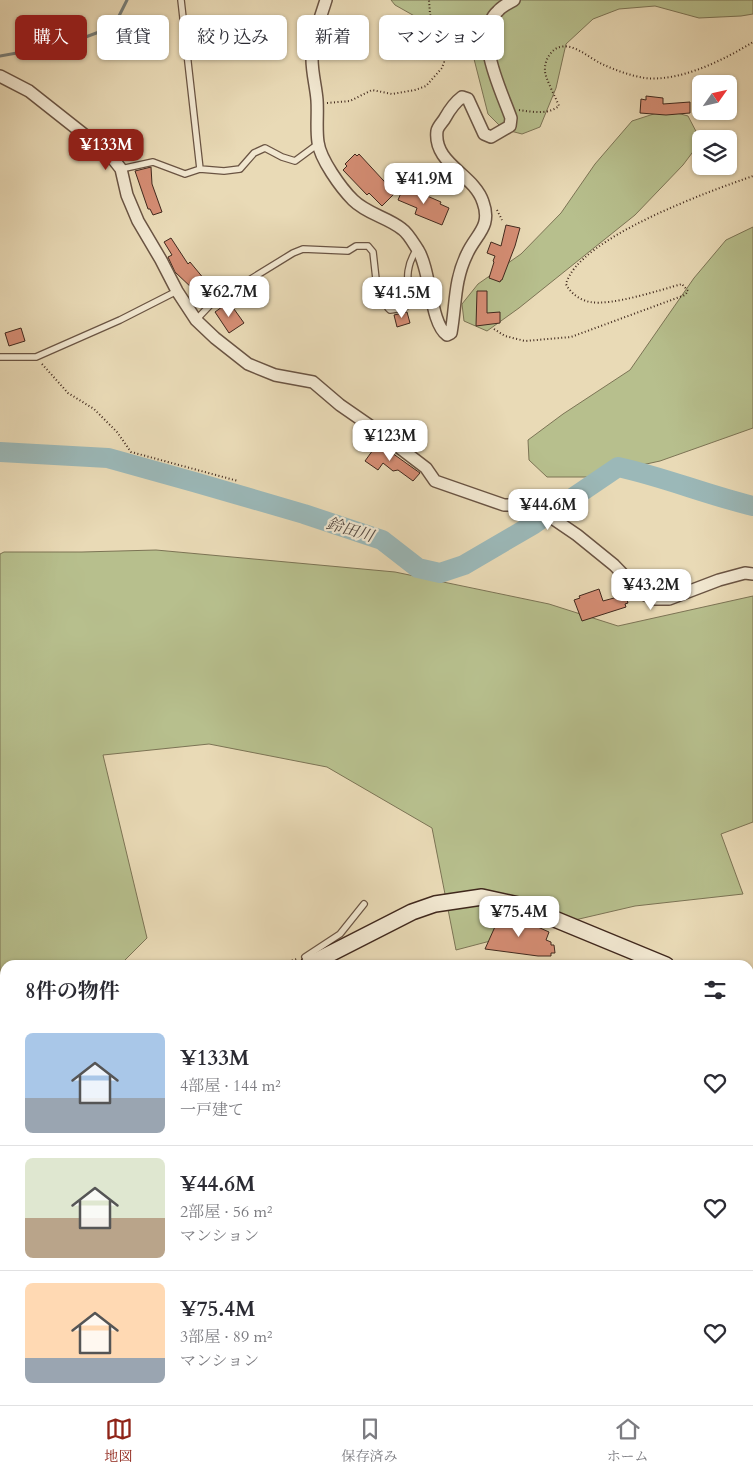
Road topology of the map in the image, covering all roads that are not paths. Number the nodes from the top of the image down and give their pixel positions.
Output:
1 (182, 0) edge
2 (326, 0) edge
3 (514, 0) edge
4 (0, 76) edge
5 (318, 144) junction
6 (200, 168) junction
7 (121, 169) junction
8 (417, 249) junction
9 (177, 291) junction
10 (196, 320) junction
11 (0, 357) edge
12 (753, 574) edge
13 (364, 904) dead end
14 (309, 960) edge
15 (311, 960) edge
16 (654, 960) edge

1 - 6 lane
2 - 5 street
3 - 8 street
4 - 7 street
5 - 6 lane
5 - 8 street
6 - 7 lane
7 - 9 street
8 - 10 lane
9 - 10 street
9 - 11 lane
10 - 12 street
13 - 14 lane
15 - 16 street

